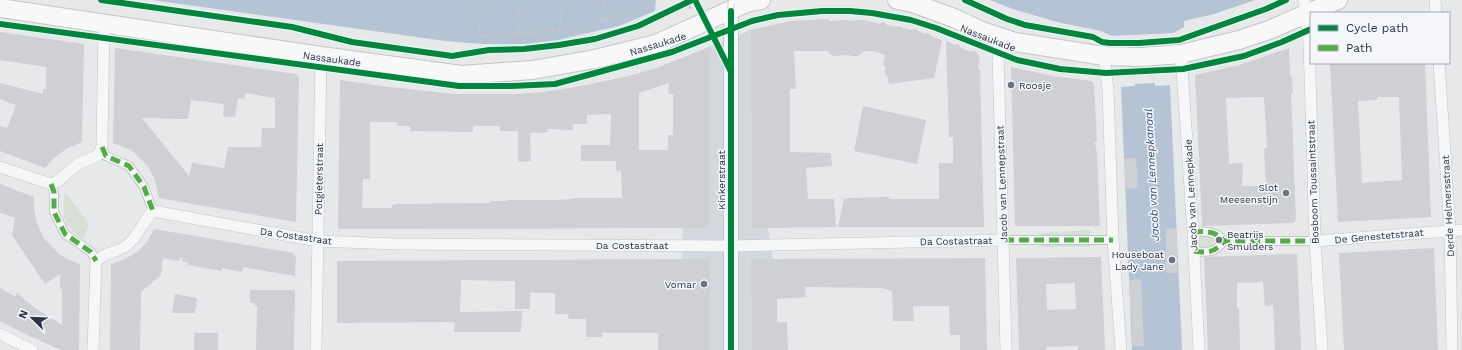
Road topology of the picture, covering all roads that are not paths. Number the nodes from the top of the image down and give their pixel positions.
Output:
1 (761, 0) edge
2 (897, 0) edge
3 (1338, 0) edge
4 (1435, 0) edge
5 (730, 4) edge
6 (1305, 7) edge
7 (0, 8) edge
8 (1436, 12) edge
9 (104, 24) junction
10 (1000, 37) junction
11 (1178, 54) junction
12 (321, 56) junction
13 (1107, 56) junction
14 (1439, 64) edge
15 (102, 147) junction
16 (0, 167) edge
17 (51, 184) junction
18 (153, 211) junction
19 (1450, 230) junction
20 (1462, 230) edge
21 (1193, 232) junction
22 (1004, 240) junction
23 (1113, 240) junction
24 (318, 241) junction
25 (1224, 241) junction
26 (1315, 241) junction
27 (731, 246) junction
28 (1194, 251) junction
29 (96, 261) junction
30 (0, 334) edge
31 (32, 350) edge
32 (93, 350) edge
33 (316, 350) edge
34 (731, 350) edge
35 (1006, 350) edge
36 (1121, 350) edge
37 (1199, 350) edge
38 (1322, 350) edge
39 (1452, 350) edge

1 - 5 main road, Nassaukade
2 - 10 main road, Nassaukade
3 - 6 main road, Nassaukade
4 - 8 street
5 - 12 main road, Nassaukade
5 - 27 street, Kinkerstraat
6 - 11 main road, Nassaukade
6 - 26 street, Bosboom Toussaintstraat
7 - 9 main road, Nassaukade
9 - 12 main road, Nassaukade
9 - 15 street
10 - 13 main road, Nassaukade
10 - 22 street, Jacob van Lennepstraat
11 - 13 main road, Nassaukade
11 - 21 street, Jacob van Lennepkade
12 - 24 street, Potgieterstraat
13 - 23 street
14 - 19 street, Derde Helmersstraat
15 - 17 street
15 - 18 street
16 - 17 street
17 - 29 street
18 - 24 street, Da Costastraat
18 - 29 street
19 - 20 street, De Genestetstraat
19 - 26 street, De Genestetstraat
19 - 39 street, Derde Helmersstraat
21 - 25 street, De Genestetstraat
21 - 28 street, Jacob van Lennepkade
22 - 23 street, Da Costastraat
22 - 27 street, Da Costastraat
22 - 35 street, Jacob van Lennepstraat
23 - 36 street
24 - 27 street, Da Costastraat
24 - 33 street, Potgieterstraat
25 - 26 street, De Genestetstraat
25 - 28 street
26 - 38 street, Bosboom Toussaintstraat
27 - 34 street, Kinkerstraat
28 - 37 street, Jacob van Lennepkade
29 - 32 street
30 - 31 street

